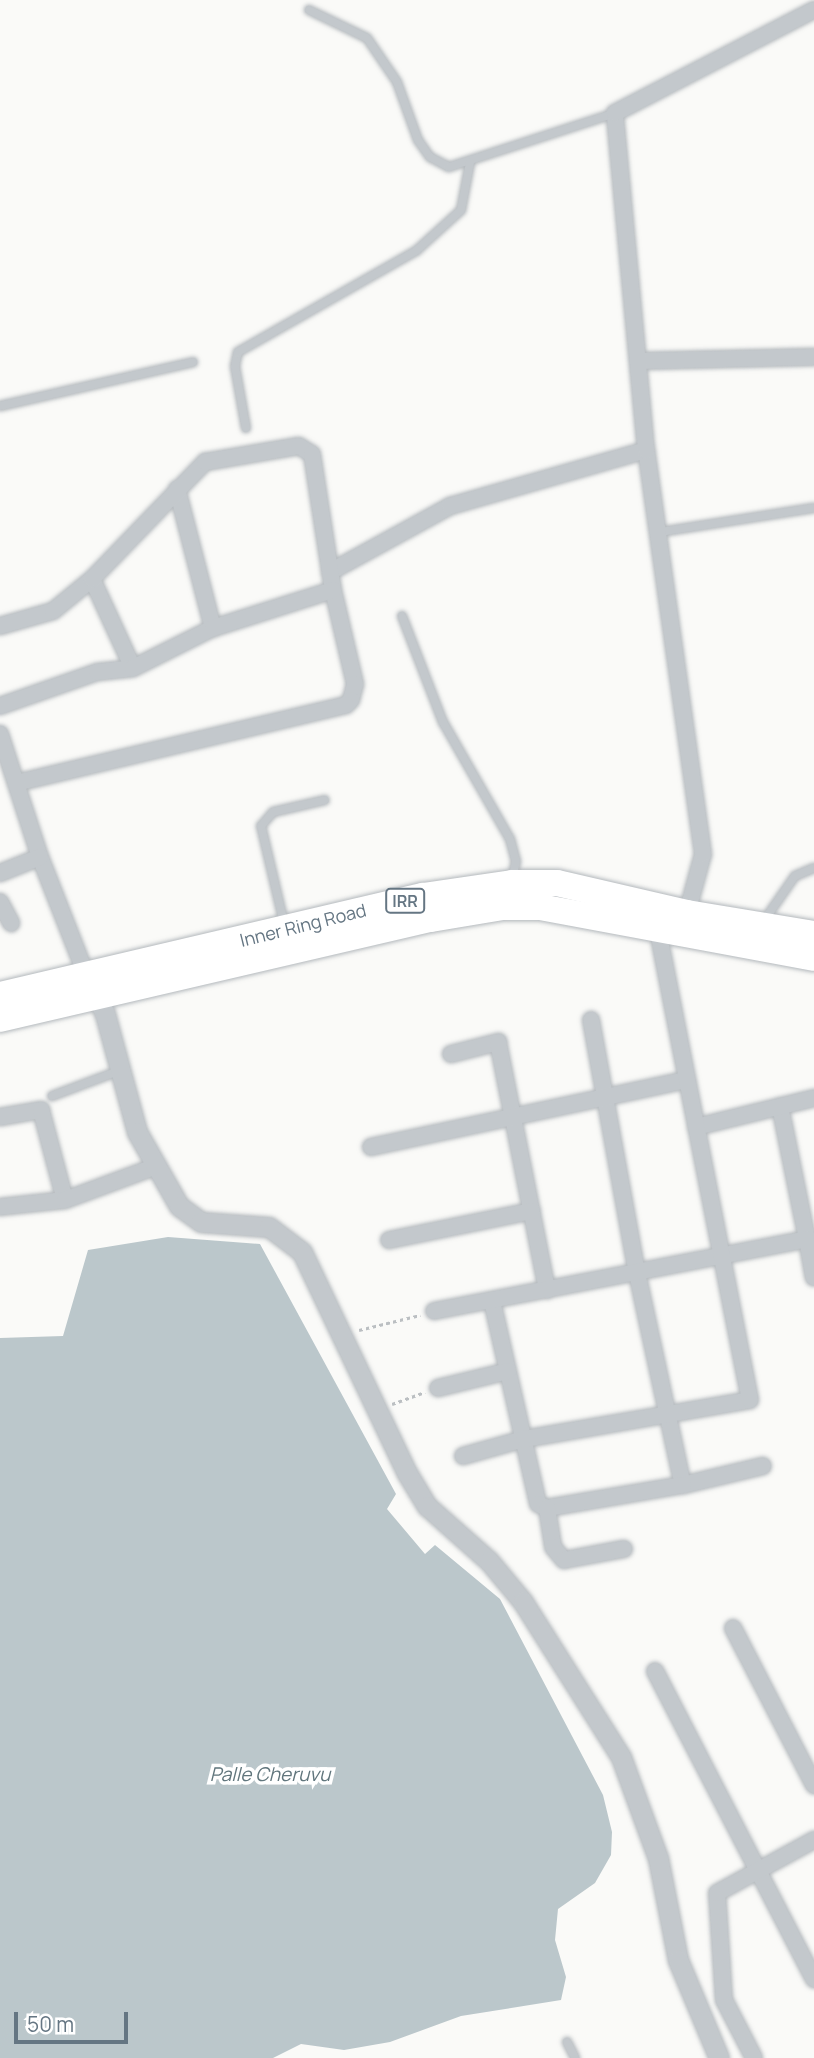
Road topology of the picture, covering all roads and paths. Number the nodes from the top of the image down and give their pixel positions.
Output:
1 (309, 10) dead end
2 (814, 10) edge
3 (615, 113) junction
4 (470, 163) junction
5 (814, 357) edge
6 (638, 361) junction
7 (194, 362) dead end
8 (0, 405) edge
9 (246, 428) dead end
10 (646, 450) junction
11 (177, 489) junction
12 (814, 508) edge
13 (660, 532) junction
14 (330, 572) junction
15 (92, 579) junction
16 (333, 590) junction
17 (402, 616) dead end
18 (0, 626) edge
19 (213, 628) junction
20 (133, 668) junction
21 (0, 706) edge
22 (0, 734) edge
23 (16, 783) junction
24 (325, 800) dead end
25 (40, 857) junction
26 (814, 868) edge
27 (0, 873) edge
28 (512, 883) junction
29 (0, 902) edge
30 (687, 913) junction
31 (11, 923) dead end
32 (762, 925) junction
33 (657, 928) junction
34 (285, 930) junction
35 (814, 934) edge
36 (814, 958) edge
37 (93, 987) junction
38 (0, 995) edge
39 (0, 1019) edge
40 (591, 1020) dead end
41 (452, 1054) dead end
42 (120, 1070) junction
43 (687, 1080) junction
44 (52, 1096) dead end
45 (603, 1096) junction
46 (814, 1098) edge
47 (780, 1106) junction
48 (514, 1116) junction
49 (0, 1117) edge
50 (696, 1127) junction
51 (371, 1147) dead end
52 (154, 1167) junction
53 (65, 1200) junction
54 (0, 1207) edge
55 (532, 1211) junction
56 (807, 1239) junction
57 (389, 1240) dead end
58 (722, 1256) junction
59 (637, 1273) junction
60 (814, 1278) edge
61 (547, 1290) junction
62 (492, 1301) junction
63 (434, 1311) joint
64 (342, 1334) junction
65 (508, 1371) junction
66 (438, 1388) joint
67 (377, 1409) junction
68 (668, 1417) junction
69 (524, 1439) junction
70 (463, 1456) dead end
71 (763, 1466) dead end
72 (683, 1485) junction
73 (547, 1508) junction
74 (624, 1549) dead end
75 (733, 1628) dead end
76 (655, 1671) dead end
77 (814, 1785) edge
78 (814, 1840) edge
79 (757, 1869) junction
80 (814, 1979) edge
81 (567, 2042) dead end
82 (575, 2058) edge
83 (719, 2058) edge
84 (754, 2058) edge

1 - 4 lane
2 - 3 street
3 - 4 lane
3 - 6 street
4 - 9 lane
5 - 6 street
6 - 10 street
7 - 8 lane
10 - 13 street
10 - 14 street
11 - 14 street
11 - 15 street
11 - 19 street
12 - 13 lane
13 - 30 street
14 - 16 street
15 - 18 street
15 - 20 street
16 - 19 street
16 - 23 street
17 - 28 lane
19 - 20 street
20 - 21 street
22 - 23 street
23 - 25 street
24 - 34 lane
25 - 27 street
25 - 37 street
26 - 32 lane
28 - 30 highway, Inner Ring Road / IRR
28 - 34 highway, Inner Ring Road / IRR
29 - 31 street
30 - 32 highway, Inner Ring Road / IRR
30 - 33 street
32 - 35 highway, Inner Ring Road / IRR
33 - 36 highway, Inner Ring Road / IRR
33 - 37 highway, Inner Ring Road / IRR
33 - 43 street
34 - 37 highway, Inner Ring Road / IRR
37 - 38 highway, Inner Ring Road / IRR
37 - 39 highway, Inner Ring Road / IRR
37 - 42 street
40 - 45 street
41 - 48 street
42 - 44 lane
42 - 52 street
43 - 45 street
43 - 50 street
45 - 48 street
45 - 59 street
46 - 47 street
47 - 50 street
47 - 56 street
48 - 51 street
48 - 55 street
49 - 53 street
50 - 58 street
52 - 53 street
52 - 64 street
53 - 54 street
55 - 57 street
55 - 61 street
56 - 58 street
56 - 60 street
58 - 59 street
58 - 68 street
59 - 61 street
59 - 68 street
61 - 62 street
62 - 63 street
62 - 65 street
63 - 64 path
64 - 67 street
65 - 66 street
65 - 69 street
66 - 67 path
67 - 83 street
68 - 69 street
68 - 72 street
69 - 70 street
69 - 73 street
71 - 72 street
72 - 73 street
73 - 74 street
75 - 77 street
76 - 79 street
78 - 79 street
79 - 80 street
79 - 84 street
81 - 82 lane

